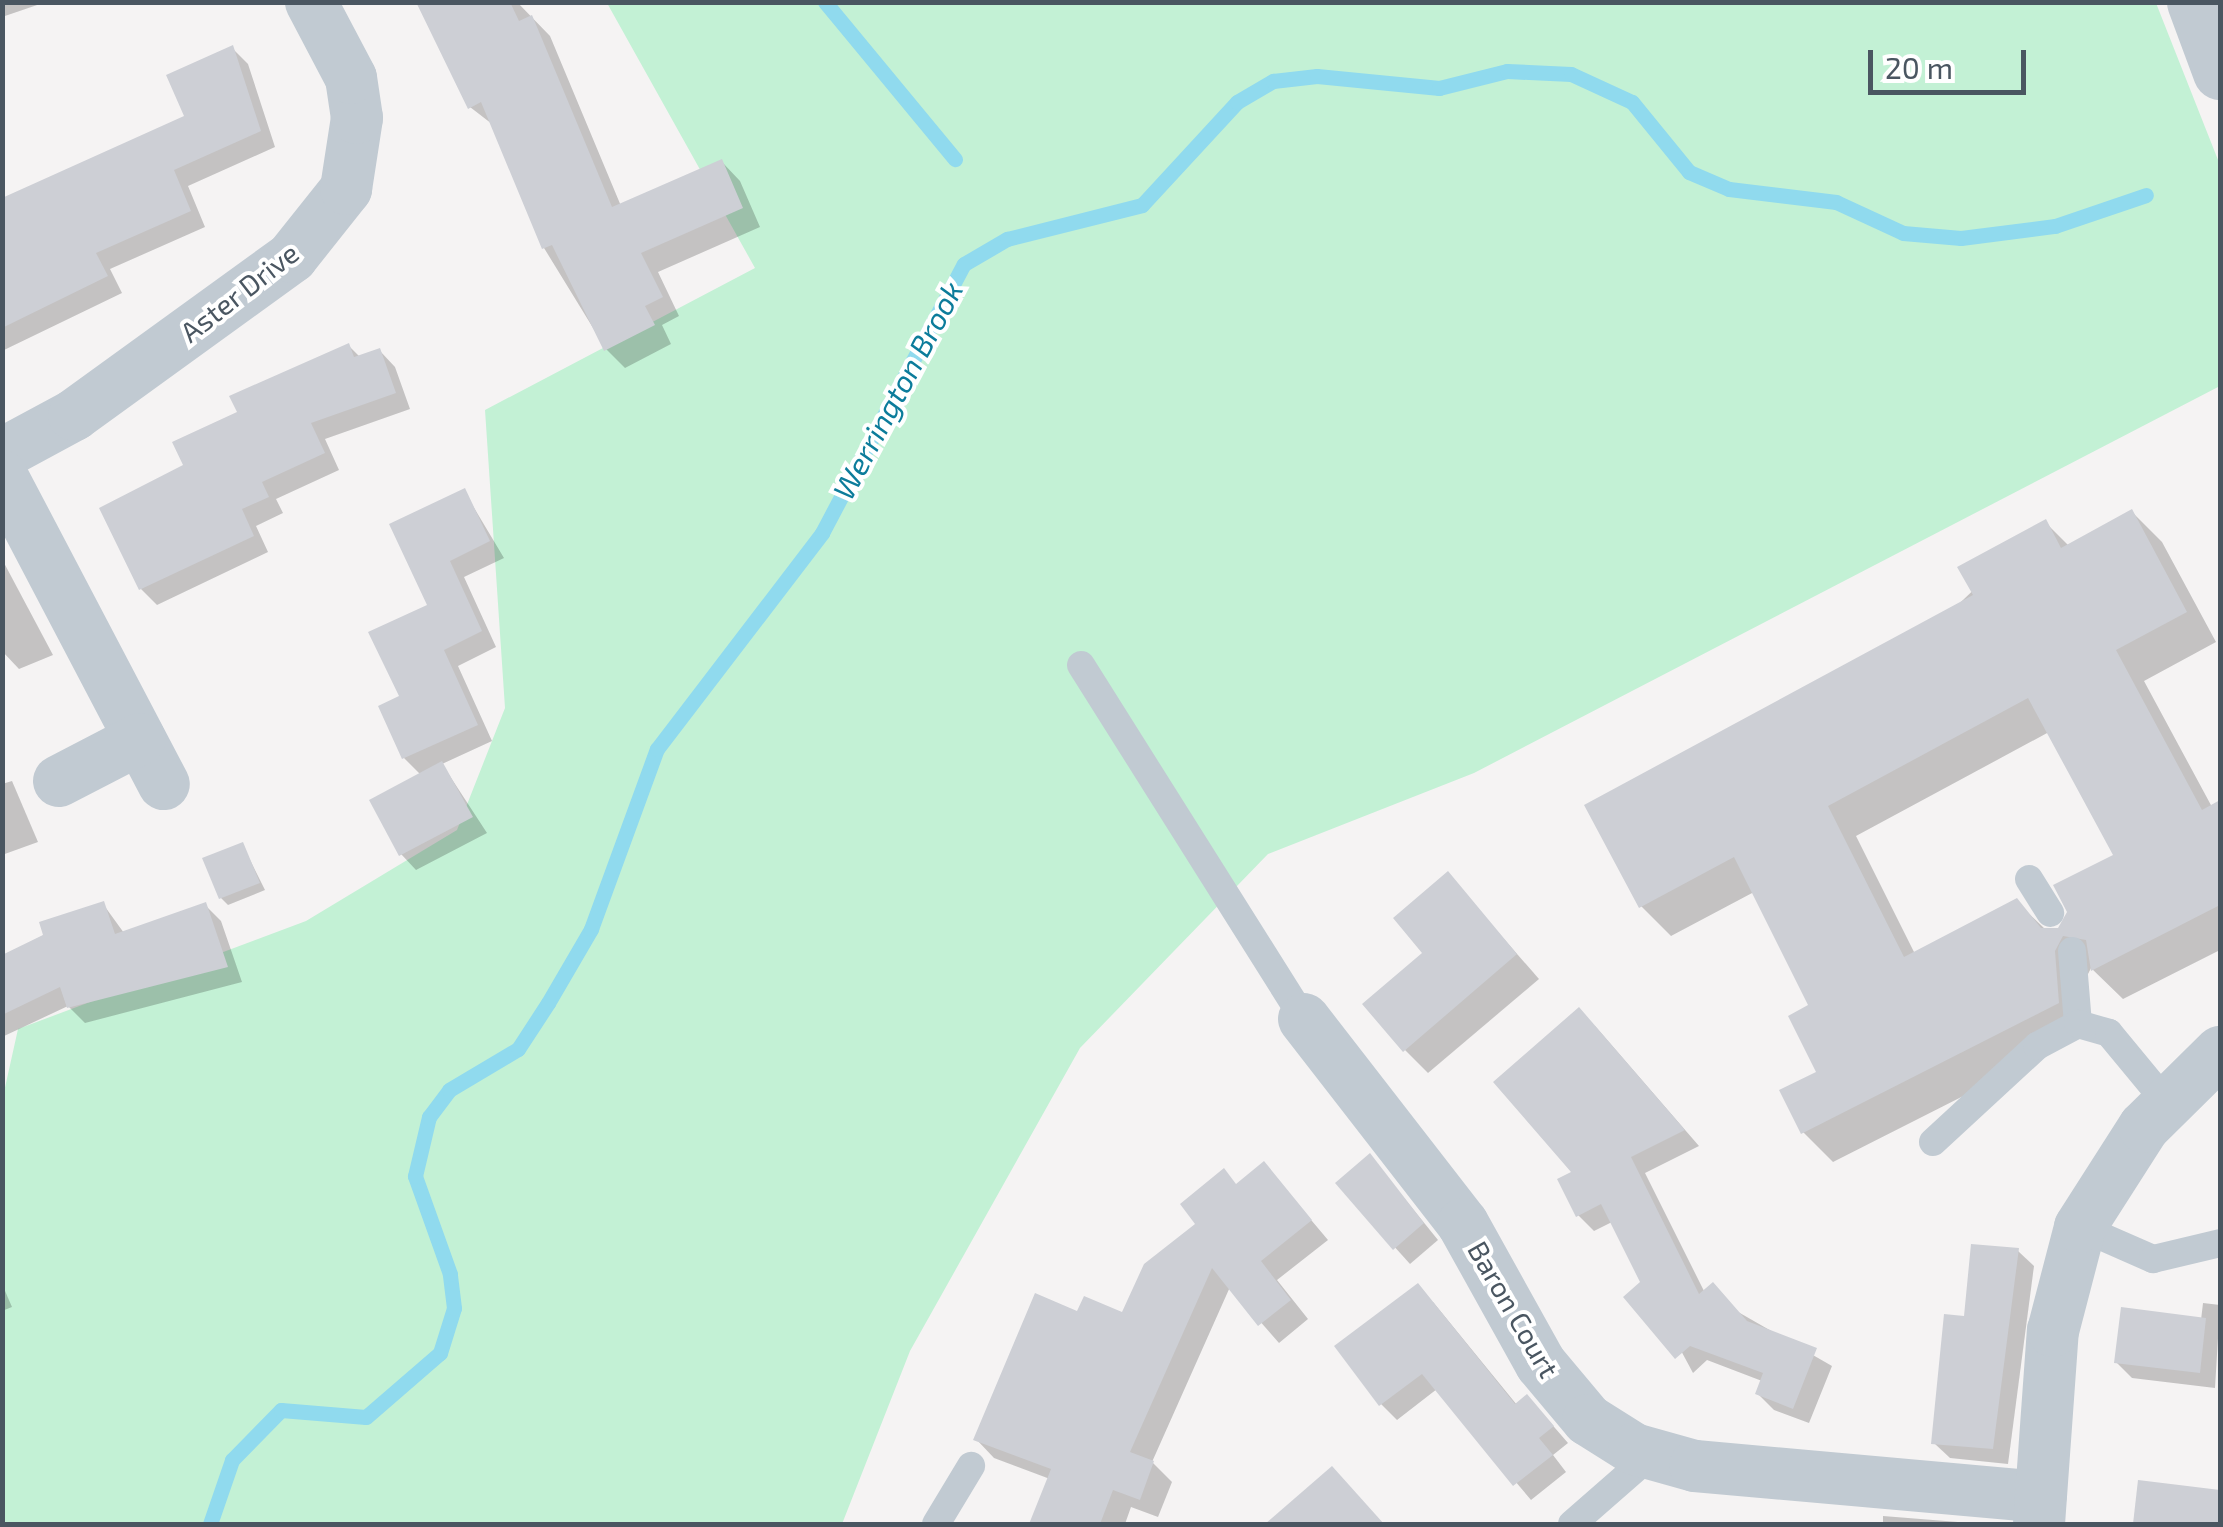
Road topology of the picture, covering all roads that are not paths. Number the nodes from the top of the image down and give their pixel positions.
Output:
1 (311, 2) edge
2 (2194, 2) edge
3 (2220, 72) edge
4 (2, 454) edge
5 (2, 476) edge
6 (1080, 664) dead end
7 (58, 781) dead end
8 (2029, 879) dead end
9 (2050, 912) dead end
10 (2072, 951) dead end
11 (1304, 1020) joint
12 (2078, 1024) junction
13 (2220, 1052) edge
14 (2166, 1102) junction
15 (1933, 1142) dead end
16 (2080, 1227) junction
17 (2220, 1243) edge
18 (1652, 1454) junction
19 (971, 1466) dead end
20 (2040, 1511) edge
21 (936, 1524) edge
22 (1572, 1524) edge

1 - 4 street, Aster Drive
2 - 3 street
5 - 7 street
6 - 11 lane
8 - 9 lane
10 - 12 lane
11 - 18 street, Baron Court
12 - 14 lane
12 - 15 lane
13 - 14 street, Baron Court
14 - 16 street, Baron Court
16 - 17 lane
16 - 20 street, Baron Court
18 - 20 street, Baron Court
18 - 22 lane
19 - 21 lane

